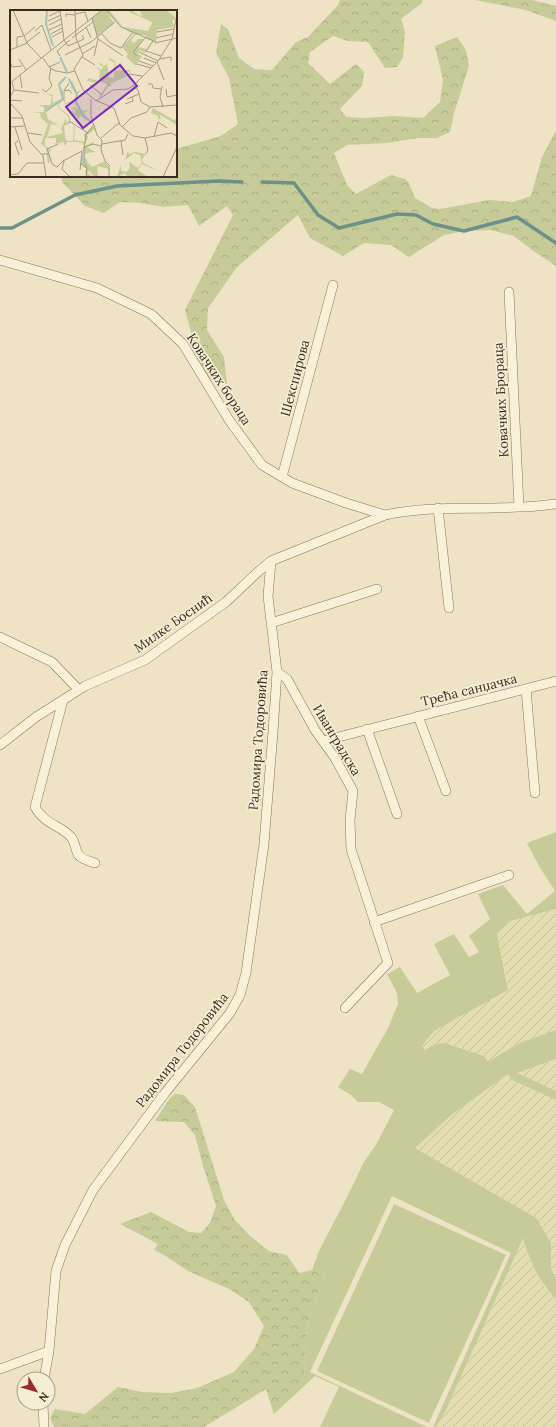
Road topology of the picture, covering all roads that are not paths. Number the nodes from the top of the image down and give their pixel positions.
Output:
1 (0, 260) edge
2 (333, 285) dead end
3 (509, 292) dead end
4 (282, 477) junction
5 (556, 504) edge
6 (519, 507) junction
7 (438, 508) junction
8 (385, 515) junction
9 (272, 562) junction
10 (377, 589) dead end
11 (449, 608) dead end
12 (271, 623) junction
13 (0, 637) edge
14 (277, 672) junction
15 (556, 681) edge
16 (526, 688) junction
17 (79, 690) junction
18 (63, 700) junction
19 (418, 716) junction
20 (367, 729) junction
21 (322, 741) junction
22 (0, 745) edge
23 (446, 791) dead end
24 (534, 793) dead end
25 (397, 814) dead end
26 (95, 863) dead end
27 (509, 876) dead end
28 (374, 922) junction
29 (345, 1008) dead end
30 (50, 1351) junction
31 (0, 1369) edge
32 (46, 1371) edge
33 (43, 1411) edge
34 (44, 1427) edge

1 - 4 street, Ковачких бораца
2 - 4 street, Шекспирова
3 - 6 street, Ковачких Брораца
4 - 8 street, Ковачких бораца
5 - 6 street, Ковачких бораца
6 - 7 street, Ковачких бораца
7 - 8 street, Ковачких бораца
7 - 11 street
8 - 9 street, Ковачких бораца
9 - 12 street, Радомира Тодоровића
9 - 17 street, Милке Боснић
10 - 12 street
12 - 14 street, Радомира Тодоровића
13 - 17 street
14 - 21 street, Иванградска
14 - 30 street, Радомира Тодоровића
15 - 16 street, Трећа санџачка
16 - 19 street, Трећа санџачка
16 - 24 street, Трећа санџачка
17 - 18 street, Милке Боснић
18 - 22 street, Милке Боснић
18 - 26 street
19 - 20 street, Трећа санџачка
19 - 23 street, Трећа санџачка
20 - 21 street, Трећа санџачка
20 - 25 street
21 - 28 street, Иванградска
27 - 28 street
28 - 29 street, Иванградска
30 - 31 street
30 - 32 street, Радомира Тодоровића
33 - 34 street

